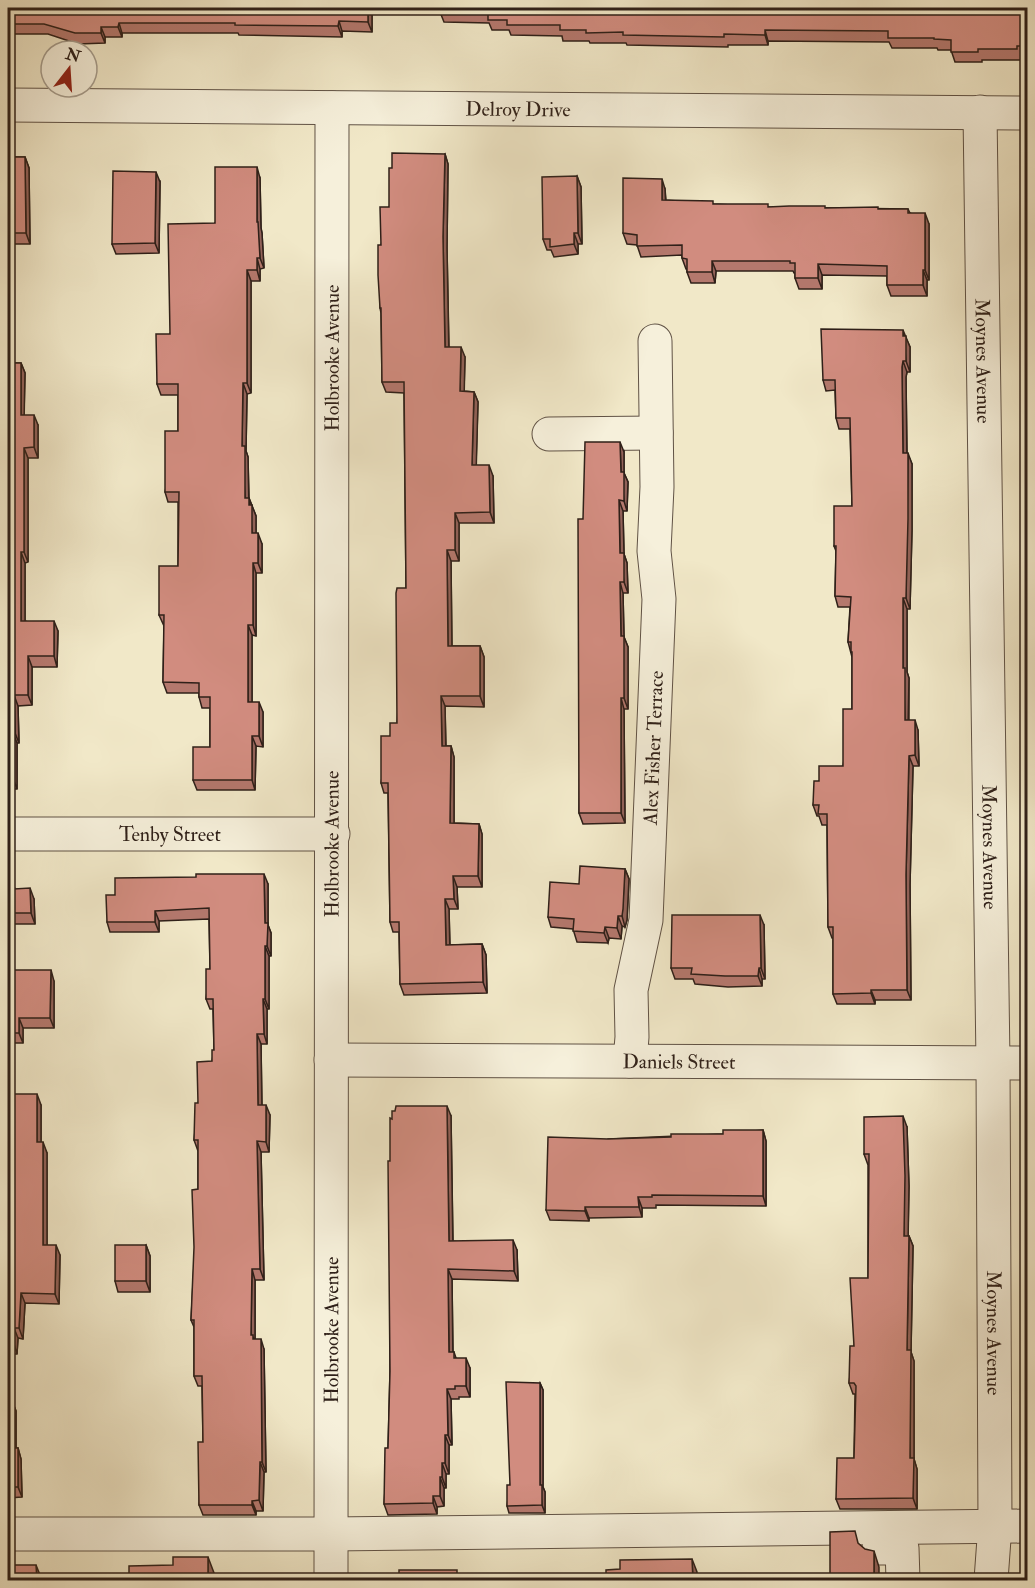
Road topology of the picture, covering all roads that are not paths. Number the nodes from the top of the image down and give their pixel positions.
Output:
1 (8, 105) edge
2 (332, 108) junction
3 (980, 112) junction
4 (1028, 113) edge
5 (655, 341) dead end
6 (656, 433) junction
7 (549, 434) dead end
8 (8, 834) edge
9 (333, 834) junction
10 (330, 1060) junction
11 (630, 1061) junction
12 (993, 1063) junction
13 (1028, 1063) edge
14 (995, 1526) junction
15 (1028, 1526) edge
16 (8, 1534) edge
17 (330, 1534) junction
18 (879, 1548) dead end
19 (331, 1581) edge
20 (903, 1581) edge
21 (991, 1581) edge

1 - 2 street, Delroy Drive
2 - 3 street, Delroy Drive
2 - 9 street, Holbrooke Avenue
3 - 4 street, Delroy Drive
3 - 12 street, Moynes Avenue
5 - 6 street, Alex Fisher Terrace
6 - 7 street
6 - 11 street, Alex Fisher Terrace
8 - 9 street, Tenby Street
9 - 10 street, Holbrooke Avenue
10 - 11 street, Daniels Street
10 - 17 street, Holbrooke Avenue
11 - 12 street, Daniels Street
12 - 13 street, Daniels Street
12 - 14 street, Moynes Avenue
14 - 15 street
14 - 17 street
14 - 21 street, Moynes Avenue
16 - 17 street
17 - 19 street, Holbrooke Avenue
18 - 20 street

